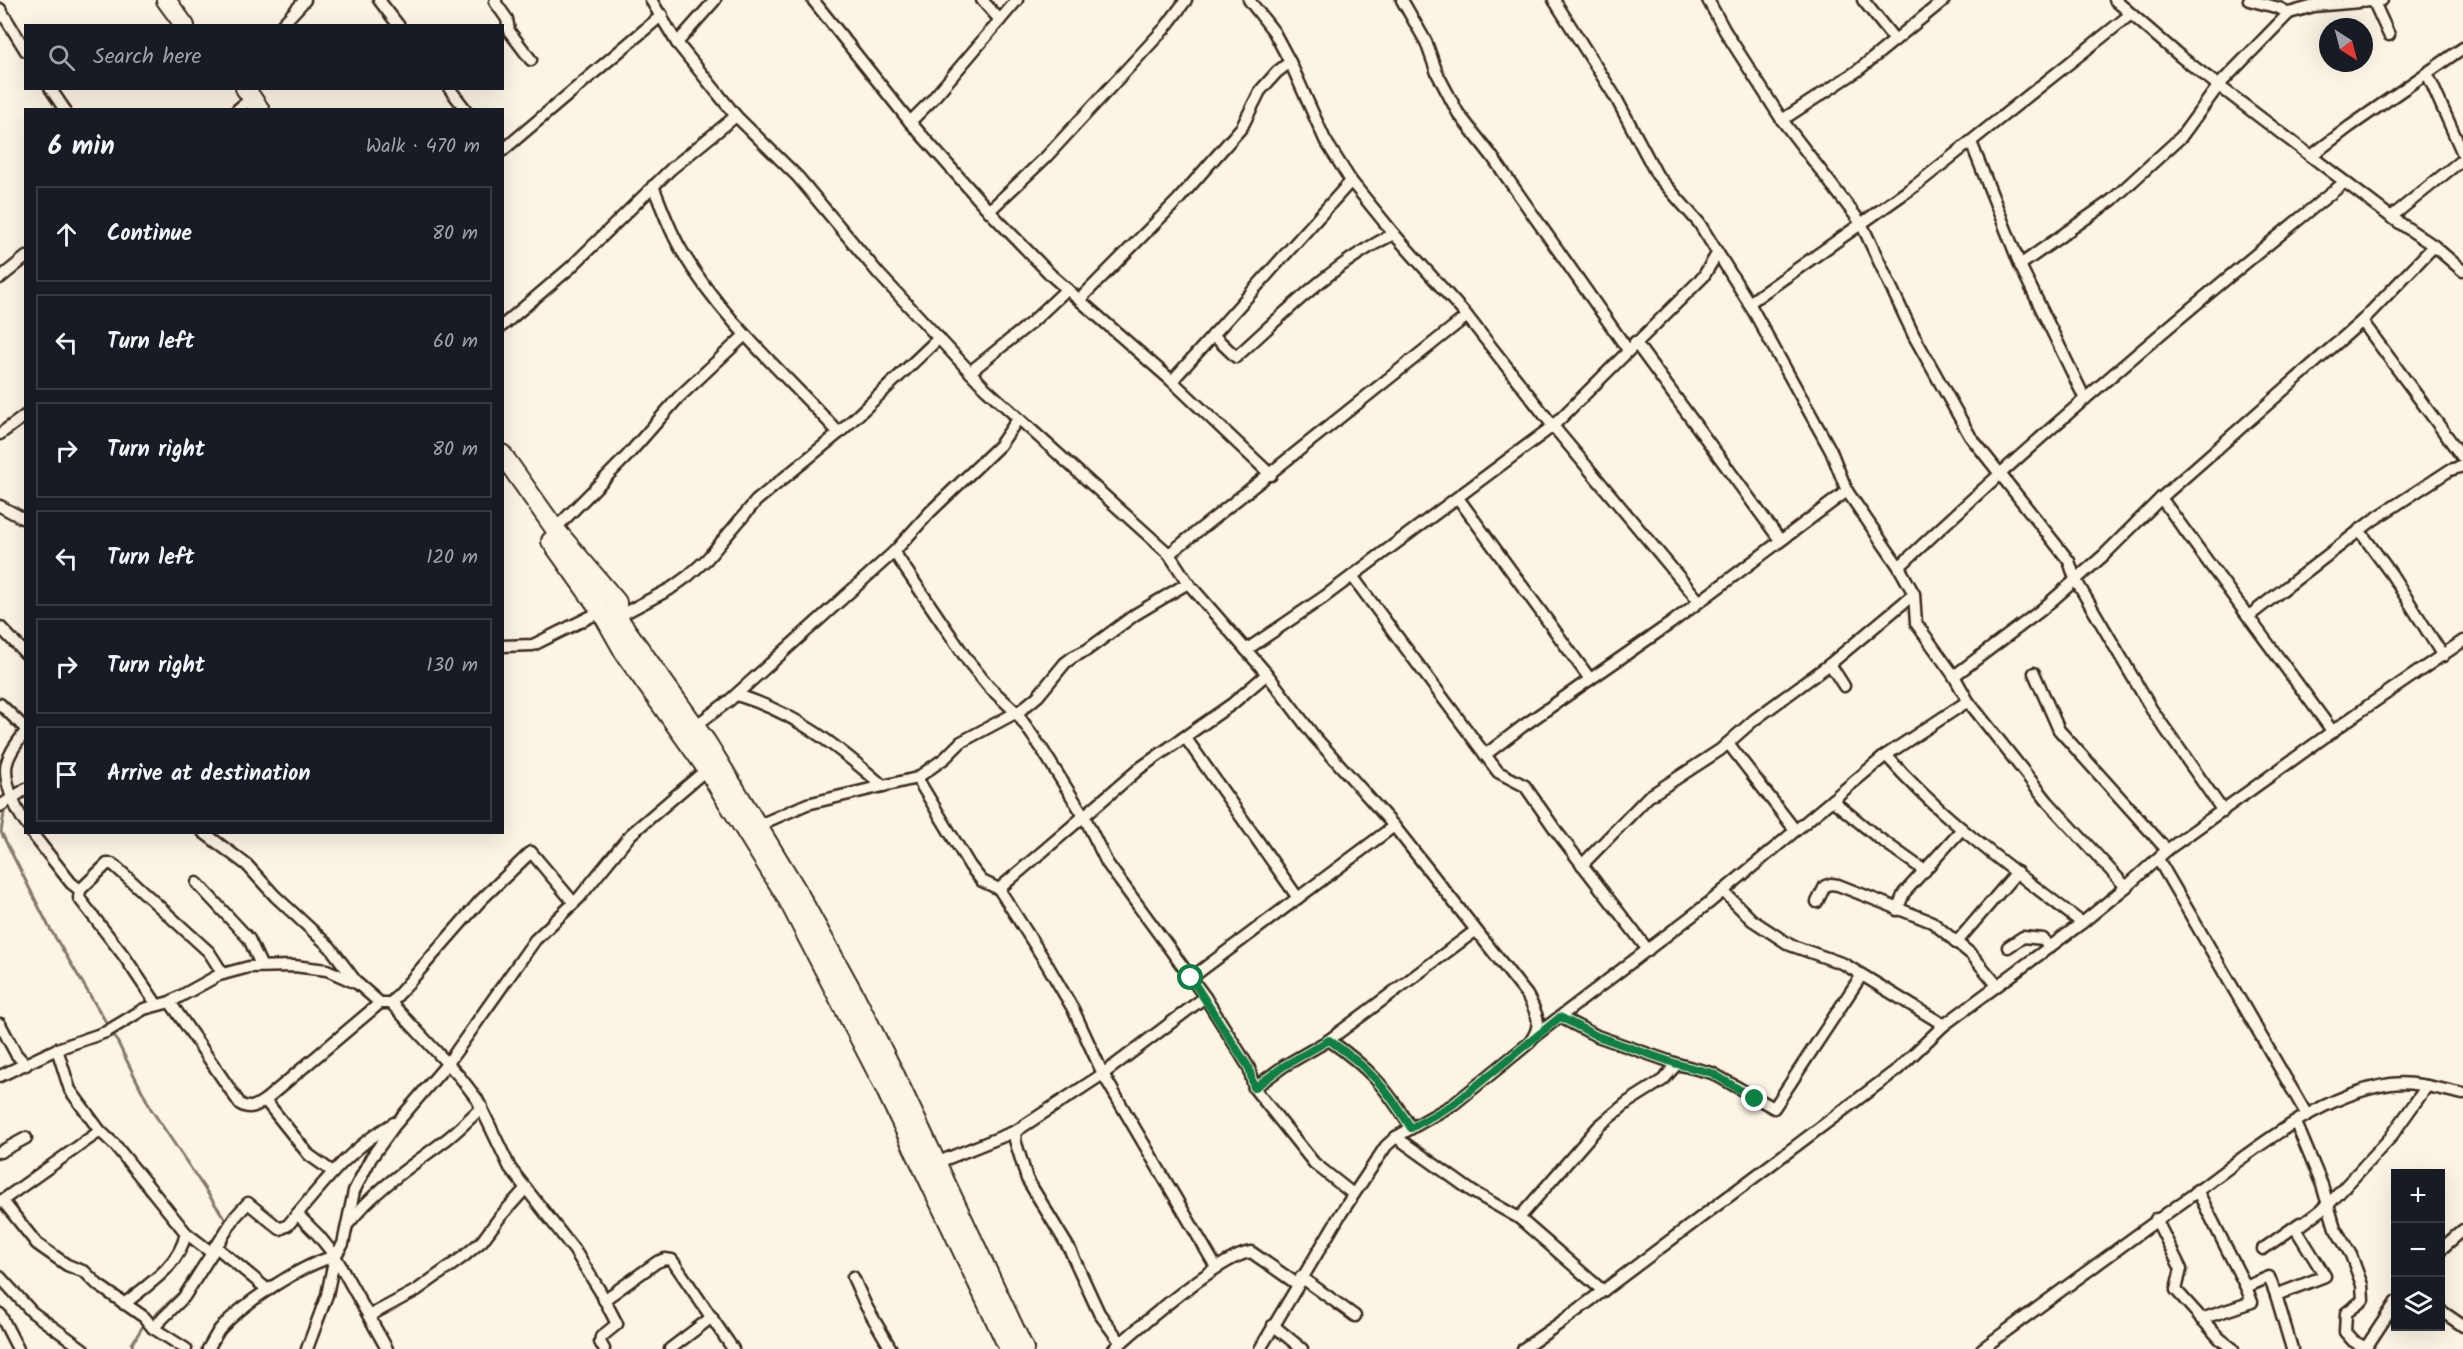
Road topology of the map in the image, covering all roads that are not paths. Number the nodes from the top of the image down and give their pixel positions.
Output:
1 (166, 0) edge
2 (181, 0) edge
3 (305, 0) edge
4 (379, 0) edge
5 (496, 0) edge
6 (651, 0) edge
7 (715, 0) edge
8 (813, 0) edge
9 (982, 0) edge
10 (1017, 0) edge
11 (1186, 0) edge
12 (1249, 0) edge
13 (1402, 0) edge
14 (1554, 0) edge
15 (1708, 0) edge
16 (1863, 0) edge
17 (1944, 0) edge
18 (2133, 0) edge
19 (2249, 0) edge
20 (2374, 0) edge
21 (2382, 0) edge
22 (2312, 3) edge
23 (2123, 7) edge
24 (0, 9) edge
25 (2289, 13) junction
26 (662, 15) junction
27 (1000, 20) junction
28 (184, 24) edge
29 (199, 24) edge
30 (283, 24) edge
31 (397, 24) edge
32 (2389, 35) dead end
33 (1895, 40) junction
34 (677, 43) junction
35 (24, 48) edge
36 (2463, 48) edge
37 (531, 60) dead end
38 (1290, 62) junction
39 (2427, 74) junction
40 (2219, 86) junction
41 (51, 90) edge
42 (234, 90) edge
43 (451, 90) edge
44 (246, 104) edge
45 (64, 108) edge
46 (464, 108) edge
47 (736, 116) junction
48 (1782, 120) junction
49 (910, 122) junction
50 (1971, 141) junction
51 (504, 149) edge
52 (2463, 153) edge
53 (2311, 156) junction
54 (2463, 159) edge
55 (1351, 181) junction
56 (2345, 182) junction
57 (653, 186) junction
58 (989, 211) junction
59 (2391, 217) junction
60 (1861, 223) junction
61 (1394, 234) junction
62 (2434, 246) junction
63 (1718, 254) junction
64 (24, 259) edge
65 (2020, 265) junction
66 (2463, 271) edge
67 (0, 278) edge
68 (1067, 289) junction
69 (1080, 299) junction
70 (1749, 303) junction
71 (1467, 316) junction
72 (2362, 321) junction
73 (504, 324) edge
74 (745, 335) junction
75 (1213, 335) junction
76 (939, 338) junction
77 (1631, 346) junction
78 (970, 372) junction
79 (1172, 381) junction
80 (2085, 399) junction
81 (24, 417) edge
82 (1018, 419) junction
83 (1553, 426) junction
84 (839, 433) junction
85 (0, 434) edge
86 (504, 457) edge
87 (2463, 458) edge
88 (2463, 466) edge
89 (1999, 473) junction
90 (1271, 475) junction
91 (504, 476) edge
92 (1847, 490) junction
93 (1458, 498) junction
94 (2162, 498) junction
95 (2, 512) edge
96 (24, 519) edge
97 (555, 529) junction
98 (2359, 530) junction
99 (1780, 540) junction
100 (894, 552) junction
101 (1169, 554) junction
102 (1899, 567) junction
103 (1352, 576) junction
104 (2075, 579) junction
105 (1188, 584) junction
106 (1914, 594) junction
107 (1699, 601) junction
108 (612, 610) junction
109 (2249, 615) junction
110 (0, 627) edge
111 (2463, 641) edge
112 (504, 646) edge
113 (1246, 650) junction
114 (24, 652) edge
115 (2443, 656) junction
116 (1830, 664) junction
117 (2034, 673) dead end
118 (1267, 674) junction
119 (1954, 676) junction
120 (1590, 679) junction
121 (1844, 686) dead end
122 (737, 694) junction
123 (1968, 700) junction
124 (0, 704) edge
125 (1016, 712) junction
126 (695, 726) junction
127 (24, 728) edge
128 (2333, 732) junction
129 (24, 733) edge
130 (1185, 737) junction
131 (1728, 744) junction
132 (1485, 755) junction
133 (1886, 755) junction
134 (3, 769) edge
135 (707, 769) junction
136 (917, 778) junction
137 (883, 786) junction
138 (24, 791) edge
139 (13, 799) junction
140 (1832, 800) junction
141 (0, 805) edge
142 (2223, 812) junction
143 (1084, 816) junction
144 (24, 820) edge
145 (759, 825) junction
146 (1394, 826) junction
147 (1962, 829) junction
148 (1795, 830) junction
149 (33, 834) edge
150 (206, 834) edge
151 (2167, 850) junction
152 (2158, 859) junction
153 (1582, 865) junction
154 (1925, 871) junction
155 (2017, 873) junction
156 (197, 882) dead end
157 (2126, 887) junction
158 (999, 888) junction
159 (80, 890) junction
160 (1723, 891) junction
161 (1298, 898) junction
162 (1817, 902) dead end
163 (574, 903) junction
164 (1897, 910) junction
165 (2082, 923) junction
166 (1475, 931) junction
167 (1956, 943) junction
168 (2008, 947) dead end
169 (2050, 947) junction
170 (1648, 950) junction
171 (261, 965) junction
172 (224, 974) junction
173 (1861, 975) junction
174 (1191, 978) junction
175 (357, 983) junction
176 (1997, 985) junction
177 (1204, 997) junction
178 (170, 1002) junction
179 (386, 1003) junction
180 (158, 1005) junction
181 (1560, 1017) junction
182 (0, 1024) edge
183 (1944, 1025) junction
184 (1536, 1035) junction
185 (1329, 1040) junction
186 (57, 1049) junction
187 (448, 1063) junction
188 (1677, 1064) junction
189 (26, 1065) junction
190 (1103, 1074) junction
191 (0, 1076) edge
192 (2427, 1086) junction
193 (1254, 1088) junction
194 (2463, 1094) edge
195 (265, 1100) junction
196 (482, 1107) junction
197 (2307, 1115) junction
198 (399, 1120) junction
199 (2296, 1123) junction
200 (1411, 1128) junction
201 (100, 1131) junction
202 (1016, 1131) junction
203 (1396, 1137) junction
204 (26, 1138) dead end
205 (0, 1152) edge
206 (936, 1163) junction
207 (333, 1172) junction
208 (526, 1188) junction
209 (2197, 1190) junction
210 (1353, 1194) junction
211 (1, 1201) edge
212 (2328, 1205) junction
213 (297, 1214) junction
214 (1518, 1218) junction
215 (2157, 1219) junction
216 (348, 1225) junction
217 (186, 1233) junction
218 (2462, 1234) edge
219 (2445, 1246) edge
220 (210, 1248) junction
221 (2263, 1249) dead end
222 (334, 1256) junction
223 (1216, 1267) junction
224 (0, 1277) edge
225 (853, 1277) dead end
226 (1299, 1280) junction
227 (2246, 1287) junction
228 (268, 1290) junction
229 (1603, 1291) junction
230 (2276, 1295) junction
231 (604, 1300) junction
232 (124, 1304) junction
233 (2391, 1310) edge
234 (2445, 1313) edge
235 (0, 1314) edge
236 (369, 1316) junction
237 (1355, 1316) dead end
238 (712, 1317) junction
239 (2201, 1318) junction
240 (1273, 1325) junction
241 (2463, 1326) edge
242 (153, 1328) junction
243 (1117, 1346) edge
244 (2366, 1348) edge
245 (18, 1349) edge
246 (83, 1349) edge
247 (186, 1349) edge
248 (208, 1349) edge
249 (307, 1349) edge
250 (387, 1349) edge
251 (604, 1349) edge
252 (670, 1349) edge
253 (733, 1349) edge
254 (891, 1349) edge
255 (1009, 1349) edge
256 (1024, 1349) edge
257 (1260, 1349) edge
258 (1302, 1349) edge
259 (1523, 1349) edge
260 (1982, 1349) edge
261 (2233, 1349) edge
262 (2292, 1349) edge

1 - 28 main road
2 - 29 main road
3 - 30 street
4 - 31 street
5 - 37 street
6 - 26 street
7 - 34 street
8 - 49 street
9 - 27 street
10 - 27 street
11 - 58 street
12 - 38 street
13 - 77 street
14 - 63 street
15 - 48 street
16 - 33 street
17 - 33 street
18 - 23 street
19 - 25 street
20 - 21 street
20 - 22 street
20 - 32 street
22 - 25 street
23 - 40 street
23 - 50 street
24 - 35 street
25 - 40 street
26 - 34 street
26 - 51 street
27 - 49 street
33 - 48 street
34 - 47 street
36 - 39 street
38 - 55 street
38 - 69 street
39 - 52 street
39 - 53 street
40 - 53 street
40 - 65 street
41 - 45 street
42 - 44 main road
43 - 46 street
47 - 57 street
47 - 76 street
48 - 60 street
49 - 58 street
50 - 60 street
50 - 65 street
53 - 56 street
54 - 59 street
55 - 61 street
55 - 75 street
56 - 59 street
56 - 80 street
57 - 73 street
57 - 74 street
58 - 68 street
59 - 62 street
60 - 70 street
60 - 89 street
61 - 71 street
61 - 75 street
62 - 66 street
62 - 72 street
63 - 70 street
63 - 77 street
64 - 67 street
65 - 80 street
68 - 69 street
68 - 78 street
69 - 79 street
70 - 92 street
71 - 83 street
71 - 90 street
72 - 87 street
72 - 94 street
74 - 84 street
74 - 97 street
75 - 79 street
76 - 78 street
76 - 84 street
77 - 83 street
77 - 99 street
78 - 82 street
79 - 90 street
80 - 89 street
81 - 85 street
82 - 100 street
82 - 101 street
83 - 93 street
83 - 107 street
84 - 108 street
86 - 97 main road
88 - 98 street
89 - 102 street
89 - 104 street
90 - 101 street
91 - 108 main road
92 - 99 street
92 - 102 street
93 - 103 street
93 - 120 street
94 - 104 street
94 - 109 street
95 - 96 street
97 - 108 main road
98 - 109 street
98 - 115 street
99 - 107 street
100 - 122 street
100 - 125 street
101 - 105 street
102 - 106 street
103 - 113 street
103 - 132 street
104 - 119 street
104 - 142 street
105 - 113 street
105 - 125 street
106 - 116 street
106 - 119 street
107 - 120 street
108 - 112 street
108 - 126 main road
108 - 135 main road
109 - 128 street
110 - 114 street
111 - 115 street
113 - 118 street
115 - 128 street
116 - 121 street
116 - 131 street
117 - 151 street
118 - 130 street
118 - 146 street
119 - 123 street
120 - 132 street
122 - 126 street
122 - 137 street
123 - 133 street
123 - 157 street
124 - 127 street
125 - 136 street
125 - 143 street
126 - 145 main road
128 - 142 street
129 - 134 street
130 - 143 street
130 - 161 street
131 - 148 street
131 - 153 street
132 - 153 street
133 - 140 street
133 - 147 street
134 - 139 street
135 - 163 street
135 - 255 main road
136 - 137 street
136 - 158 street
137 - 145 street
138 - 139 street
139 - 141 street
139 - 144 street
140 - 148 street
140 - 154 street
142 - 151 street
143 - 158 street
143 - 174 street
145 - 206 main road
146 - 161 street
146 - 166 street
147 - 154 street
147 - 155 street
148 - 160 street
149 - 159 street
150 - 175 street
151 - 152 street
152 - 157 street
152 - 197 street
153 - 170 street
154 - 164 street
155 - 165 street
155 - 167 street
156 - 171 street
157 - 165 street
158 - 190 street
159 - 172 street
159 - 180 street
160 - 170 street
160 - 173 street
161 - 174 street
162 - 164 street
163 - 179 street
163 - 187 street
164 - 167 street
165 - 169 street
166 - 184 street
166 - 185 street
167 - 176 street
168 - 169 street
169 - 176 street
170 - 181 street
171 - 172 street
171 - 175 street
172 - 178 street
173 - 183 street
173 - 188 street
174 - 177 street
175 - 179 street
176 - 183 street
177 - 190 street
177 - 193 street
178 - 180 street
178 - 195 street
179 - 187 street
179 - 195 street
180 - 186 street
181 - 184 street
181 - 188 street
182 - 189 street
183 - 229 street
184 - 200 street
185 - 193 street
185 - 200 street
186 - 189 street
186 - 201 street
187 - 196 street
187 - 198 street
188 - 214 street
189 - 191 street
190 - 202 street
190 - 223 street
192 - 194 street
192 - 197 street
192 - 212 street
193 - 210 street
195 - 207 street
196 - 208 street
196 - 216 street
197 - 199 street
198 - 207 street
198 - 216 street
199 - 209 street
199 - 212 street
200 - 203 street
201 - 211 street
201 - 217 street
202 - 206 street
202 - 243 street
203 - 210 street
203 - 214 street
204 - 205 street
206 - 256 main road
207 - 213 street
208 - 231 street
208 - 236 street
209 - 215 street
209 - 227 street
210 - 226 street
211 - 232 street
212 - 221 street
212 - 230 street
212 - 244 street
213 - 220 street
213 - 222 street
214 - 229 street
215 - 239 street
215 - 260 street
216 - 222 street
217 - 220 street
217 - 232 street
218 - 219 street
220 - 228 street
220 - 242 street
222 - 228 street
222 - 236 street
222 - 249 street
223 - 226 street
223 - 243 street
224 - 246 street
225 - 254 street
226 - 237 street
226 - 240 street
227 - 230 street
227 - 239 street
228 - 248 street
229 - 259 street
230 - 262 street
231 - 238 street
231 - 251 street
232 - 242 street
233 - 244 street
234 - 241 street
235 - 245 street
236 - 250 street
238 - 252 street
238 - 253 street
239 - 261 street
240 - 257 street
240 - 258 street
242 - 247 street

